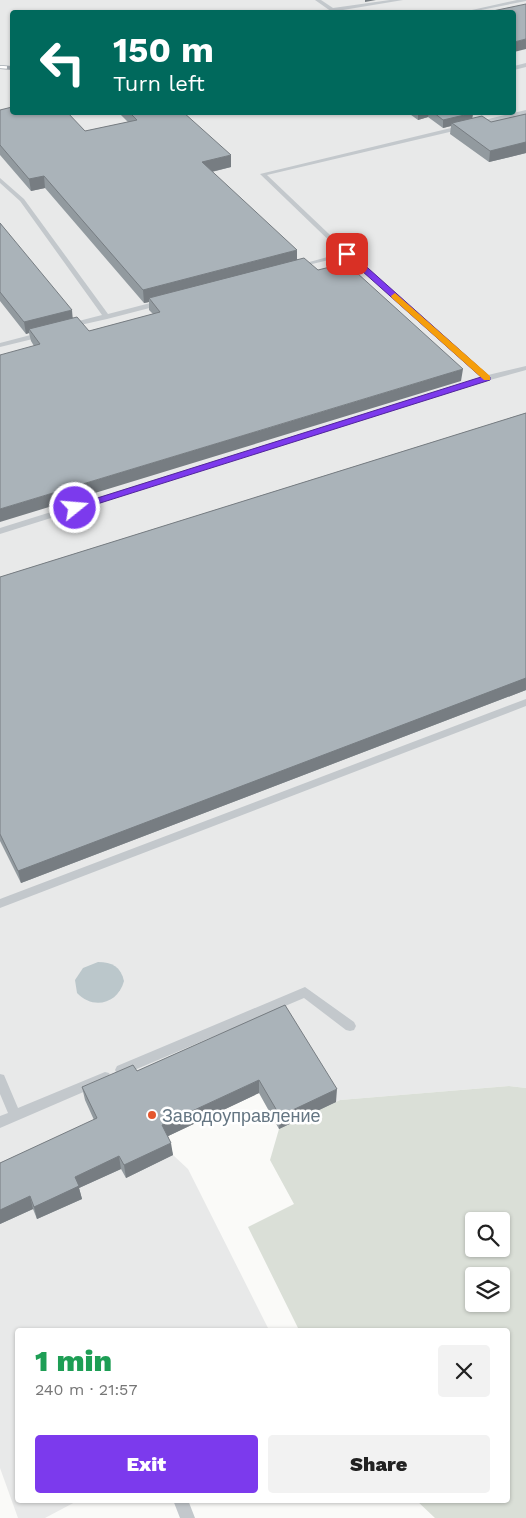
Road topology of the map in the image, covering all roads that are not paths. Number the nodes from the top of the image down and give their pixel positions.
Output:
1 (318, 0) edge
2 (400, 0) edge
3 (525, 0) edge
4 (330, 10) edge
5 (344, 10) edge
6 (476, 10) edge
7 (493, 115) edge
8 (514, 115) edge
9 (498, 119) junction
10 (0, 180) edge
11 (347, 254) junction
12 (289, 269) edge
13 (174, 299) edge
14 (107, 317) junction
15 (62, 328) edge
16 (53, 331) edge
17 (0, 345) edge
18 (526, 368) edge
19 (487, 378) junction
20 (0, 531) edge
21 (526, 702) edge
22 (0, 904) edge
23 (350, 1026) dead end
24 (0, 1079) edge
25 (15, 1116) junction
26 (0, 1122) edge
27 (181, 1503) edge
28 (188, 1518) edge

1 - 4 lane
2 - 5 lane
3 - 6 lane
7 - 9 lane
8 - 9 lane
9 - 11 lane
10 - 14 lane
11 - 12 lane
11 - 19 lane
13 - 14 lane
14 - 15 lane
16 - 17 lane
18 - 19 lane
19 - 20 lane
21 - 22 lane
23 - 25 lane
24 - 25 lane
25 - 26 lane
27 - 28 lane

